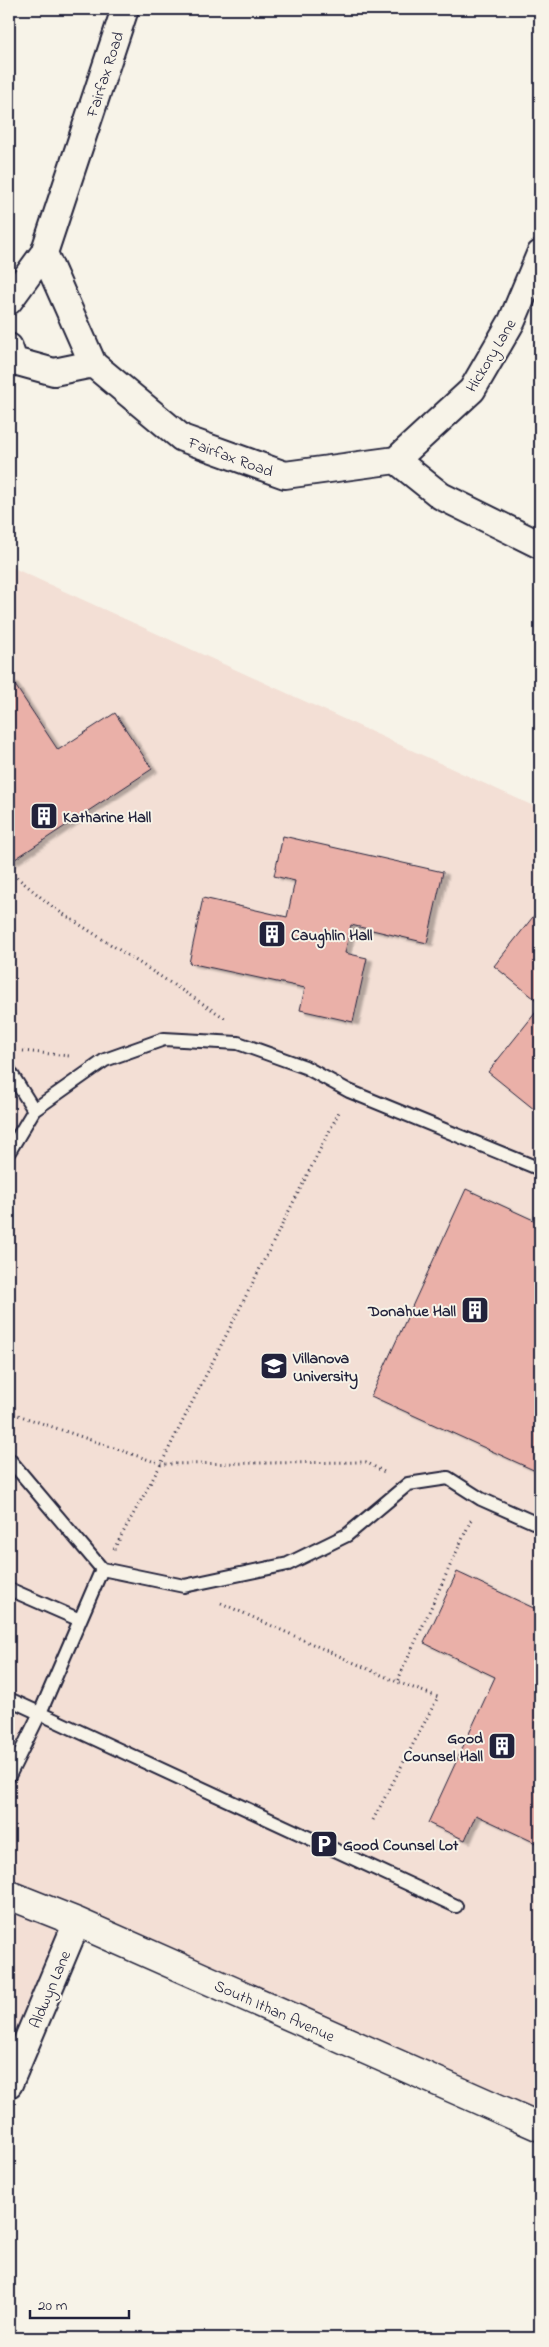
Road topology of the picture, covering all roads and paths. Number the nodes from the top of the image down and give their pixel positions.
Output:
1 (125, 9) edge
2 (44, 253) junction
3 (540, 254) edge
4 (9, 301) edge
5 (9, 347) edge
6 (93, 364) junction
7 (396, 460) junction
8 (540, 546) edge
9 (9, 871) edge
10 (231, 1022) dead end
11 (18, 1050) dead end
12 (104, 1060) junction
13 (9, 1070) edge
14 (349, 1091) junction
15 (34, 1110) junction
16 (9, 1152) edge
17 (540, 1169) edge
18 (9, 1412) edge
19 (9, 1459) edge
20 (161, 1464) junction
21 (408, 1484) junction
22 (481, 1499) junction
23 (540, 1525) edge
24 (102, 1569) junction
25 (184, 1586) junction
26 (9, 1589) edge
27 (80, 1620) junction
28 (397, 1682) junction
29 (9, 1699) edge
30 (40, 1713) junction
31 (9, 1776) edge
32 (373, 1820) dead end
33 (9, 1895) edge
34 (456, 1906) dead end
35 (77, 1922) junction
36 (9, 2084) edge
37 (540, 2126) edge

1 - 2 street, Fairfax Road
2 - 4 street, Fairfax Road
2 - 6 street, Fairfax Road
3 - 7 street, Hickory Lane
5 - 6 street
6 - 7 street, Fairfax Road
7 - 8 street
9 - 10 path
11 - 12 path
12 - 14 lane
12 - 15 lane
13 - 15 lane
14 - 17 lane
14 - 20 path
15 - 16 lane
18 - 20 path
19 - 24 lane
20 - 21 path
20 - 24 path
21 - 22 lane
21 - 25 lane
22 - 23 lane
22 - 28 path
24 - 25 lane
24 - 27 lane
25 - 28 path
26 - 27 lane
27 - 30 lane
28 - 32 path
29 - 30 lane
30 - 31 lane
30 - 34 lane
33 - 35 street, South Ithan Avenue
35 - 36 street, Aldwyn Lane
35 - 37 street, South Ithan Avenue

